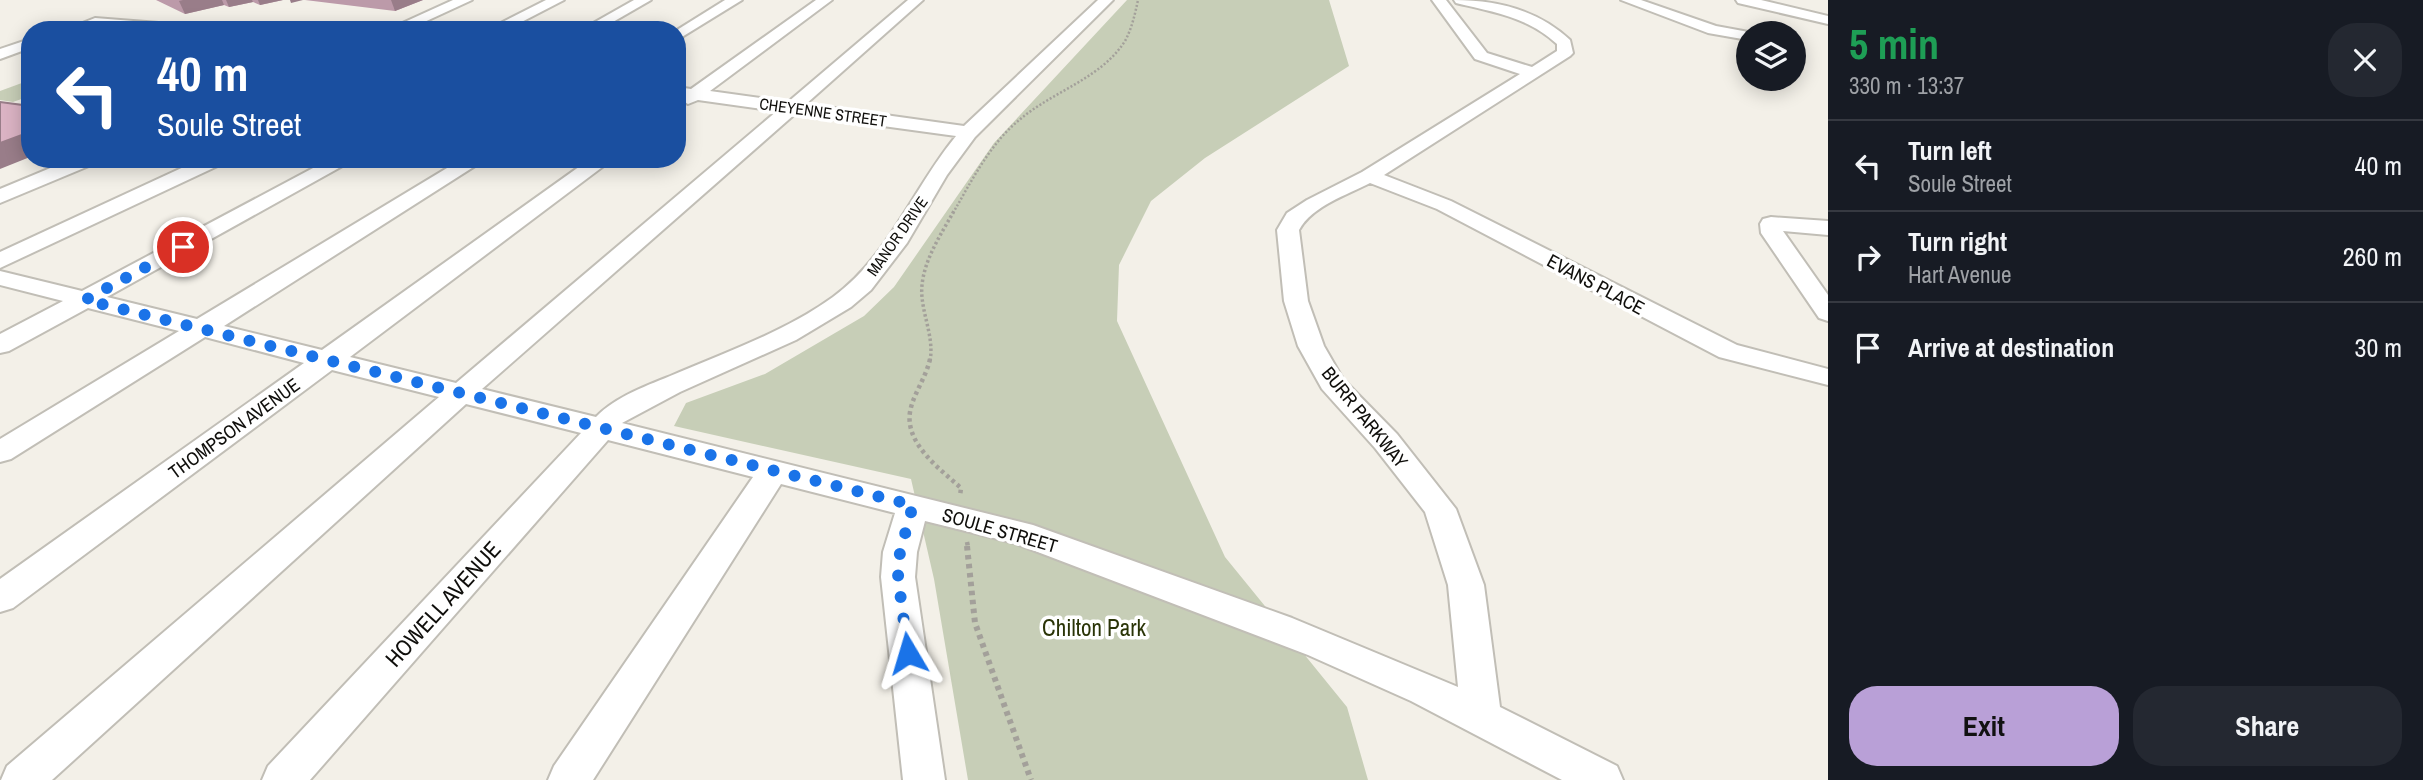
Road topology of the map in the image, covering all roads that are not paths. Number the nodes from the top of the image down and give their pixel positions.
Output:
1 (465, 0) edge
2 (557, 0) edge
3 (643, 0) edge
4 (735, 0) edge
5 (825, 0) edge
6 (916, 0) edge
7 (1106, 0) edge
8 (1439, 0) edge
9 (1461, 0) edge
10 (1628, 0) edge
11 (1743, 0) edge
12 (1826, 20) edge
13 (415, 21) edge
14 (513, 21) edge
15 (604, 21) edge
16 (1806, 29) edge
17 (686, 30) edge
18 (1736, 34) edge
19 (21, 46) edge
20 (0, 54) edge
21 (1531, 72) junction
22 (686, 94) edge
23 (793, 108) junction
24 (968, 132) junction
25 (68, 168) edge
26 (198, 168) edge
27 (328, 168) edge
28 (461, 168) edge
29 (591, 168) edge
30 (1369, 176) junction
31 (0, 197) edge
32 (1828, 228) edge
33 (0, 261) edge
34 (0, 278) edge
35 (85, 300) junction
36 (1828, 313) edge
37 (200, 328) junction
38 (0, 345) edge
39 (327, 360) junction
40 (1828, 377) edge
41 (461, 393) junction
42 (603, 428) junction
43 (0, 452) edge
44 (774, 470) junction
45 (913, 505) junction
46 (0, 598) edge
47 (1481, 717) junction
48 (22, 780) edge
49 (283, 780) edge
50 (569, 780) edge
51 (924, 780) edge
52 (1602, 780) edge

1 - 13 street
2 - 14 street
3 - 15 street
4 - 17 street
5 - 22 street
6 - 23 street
7 - 24 street, MANOR DRIVE
8 - 21 street
9 - 21 street, BURR PARKWAY
10 - 18 street
11 - 12 street
12 - 16 street
19 - 20 street
21 - 30 street, BURR PARKWAY
22 - 23 street, CHEYENNE STREET
23 - 24 street, CHEYENNE STREET
23 - 41 street
24 - 42 street, MANOR DRIVE
25 - 31 street
26 - 33 street
27 - 35 street
28 - 37 street
29 - 39 street, THOMPSON AVENUE
30 - 40 street, EVANS PLACE
30 - 47 street, BURR PARKWAY
32 - 36 street
34 - 35 street, SOULE STREET
35 - 37 street, SOULE STREET
35 - 38 street
37 - 39 street, SOULE STREET
37 - 43 street
39 - 41 street, SOULE STREET
39 - 46 street, THOMPSON AVENUE
41 - 42 street, SOULE STREET
41 - 48 street
42 - 44 street, SOULE STREET
42 - 49 street, HOWELL AVENUE
44 - 45 street, SOULE STREET
44 - 50 street
45 - 47 street, SOULE STREET
45 - 51 street
47 - 52 street, SOULE STREET

